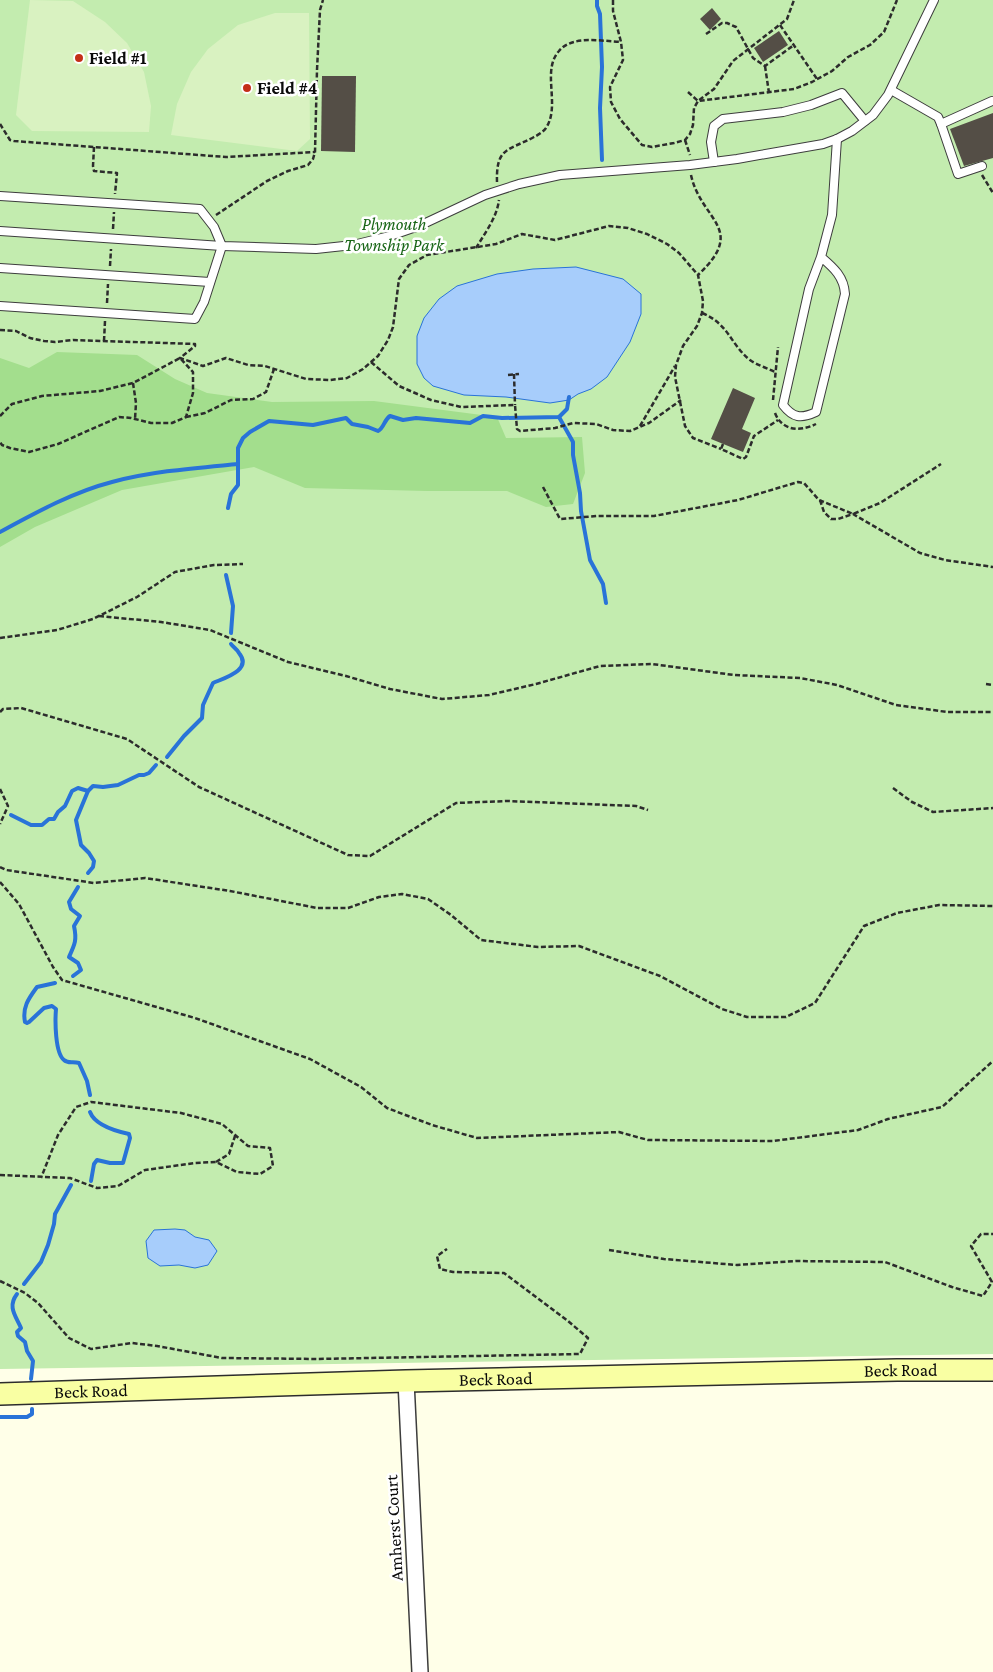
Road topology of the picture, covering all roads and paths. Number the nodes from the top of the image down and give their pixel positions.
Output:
1 (323, 0) edge
2 (613, 0) edge
3 (794, 0) edge
4 (897, 0) edge
5 (934, 0) edge
6 (780, 25) junction
7 (706, 34) dead end
8 (621, 42) junction
9 (794, 45) junction
10 (748, 49) junction
11 (764, 66) junction
12 (817, 79) junction
13 (891, 90) junction
14 (688, 92) dead end
15 (769, 93) junction
16 (698, 101) junction
17 (992, 101) edge
18 (865, 121) junction
19 (0, 124) edge
20 (940, 124) junction
21 (1, 129) edge
22 (837, 139) junction
23 (685, 140) junction
24 (315, 152) junction
25 (714, 162) junction
26 (690, 165) junction
27 (980, 167) joint
28 (498, 190) junction
29 (993, 194) edge
30 (0, 196) edge
31 (209, 220) junction
32 (0, 231) edge
33 (222, 246) junction
34 (476, 248) junction
35 (821, 257) junction
36 (0, 268) edge
37 (698, 275) junction
38 (210, 282) junction
39 (0, 306) edge
40 (702, 313) junction
41 (0, 330) edge
42 (180, 358) junction
43 (371, 362) junction
44 (676, 364) junction
45 (274, 369) junction
46 (775, 372) dead end
47 (514, 374) junction
48 (519, 374) dead end
49 (508, 375) dead end
50 (132, 383) junction
51 (681, 400) junction
52 (515, 405) junction
53 (0, 416) edge
54 (186, 417) junction
55 (135, 419) junction
56 (778, 420) dead end
57 (640, 427) junction
58 (723, 444) dead end
59 (1, 445) edge
60 (721, 449) junction
61 (941, 464) dead end
62 (543, 487) dead end
63 (820, 500) junction
64 (853, 514) junction
65 (242, 564) dead end
66 (993, 567) edge
67 (99, 616) junction
68 (0, 638) edge
69 (986, 684) dead end
70 (993, 685) edge
71 (0, 712) edge
72 (993, 712) edge
73 (893, 788) dead end
74 (0, 789) edge
75 (993, 808) edge
76 (648, 810) dead end
77 (0, 824) edge
78 (0, 867) edge
79 (0, 882) edge
80 (993, 906) edge
81 (993, 1061) edge
82 (236, 1136) junction
83 (216, 1162) junction
84 (0, 1175) edge
85 (41, 1178) junction
86 (993, 1234) edge
87 (447, 1249) dead end
88 (609, 1250) dead end
89 (0, 1281) edge
90 (993, 1370) edge
91 (406, 1382) junction
92 (0, 1394) edge
93 (420, 1672) edge

1 - 24 path
2 - 8 path
3 - 6 path
4 - 12 path
5 - 13 lane
6 - 9 path
6 - 10 path
7 - 10 path
8 - 23 path
8 - 28 path
9 - 11 path
9 - 12 path
10 - 11 path
10 - 16 path
11 - 15 path
12 - 15 path
13 - 18 lane
13 - 20 lane
14 - 16 path
15 - 16 path
16 - 23 path
17 - 20 lane
18 - 22 lane
18 - 25 lane
19 - 21 path
20 - 27 lane
21 - 24 path
22 - 25 lane
22 - 35 lane
23 - 26 path
24 - 31 path
25 - 26 lane
26 - 28 lane
26 - 37 path
27 - 29 path
28 - 33 lane
28 - 34 path
30 - 31 lane
31 - 33 lane
32 - 33 lane
33 - 38 lane
34 - 37 path
34 - 43 path
35 - 35 lane
36 - 38 lane
37 - 40 path
38 - 39 lane
40 - 44 path
40 - 46 path
41 - 42 path
42 - 45 path
42 - 50 path
42 - 54 path
43 - 45 path
43 - 52 path
44 - 51 path
44 - 57 path
45 - 54 path
47 - 48 path
47 - 49 path
47 - 52 path
50 - 53 path
50 - 55 path
51 - 57 path
51 - 60 path
52 - 57 path
54 - 55 path
55 - 59 path
56 - 60 path
58 - 60 path
61 - 64 path
62 - 63 path
63 - 64 path
63 - 64 path
64 - 66 path
65 - 67 path
67 - 68 path
67 - 72 path
69 - 70 path
71 - 76 path
73 - 75 path
74 - 77 path
78 - 80 path
79 - 81 path
82 - 83 path
82 - 83 path
82 - 85 path
83 - 85 path
84 - 85 path
86 - 88 path
87 - 89 path
90 - 91 main road, Beck Road
91 - 92 main road, Beck Road
91 - 93 street, Amherst Court

